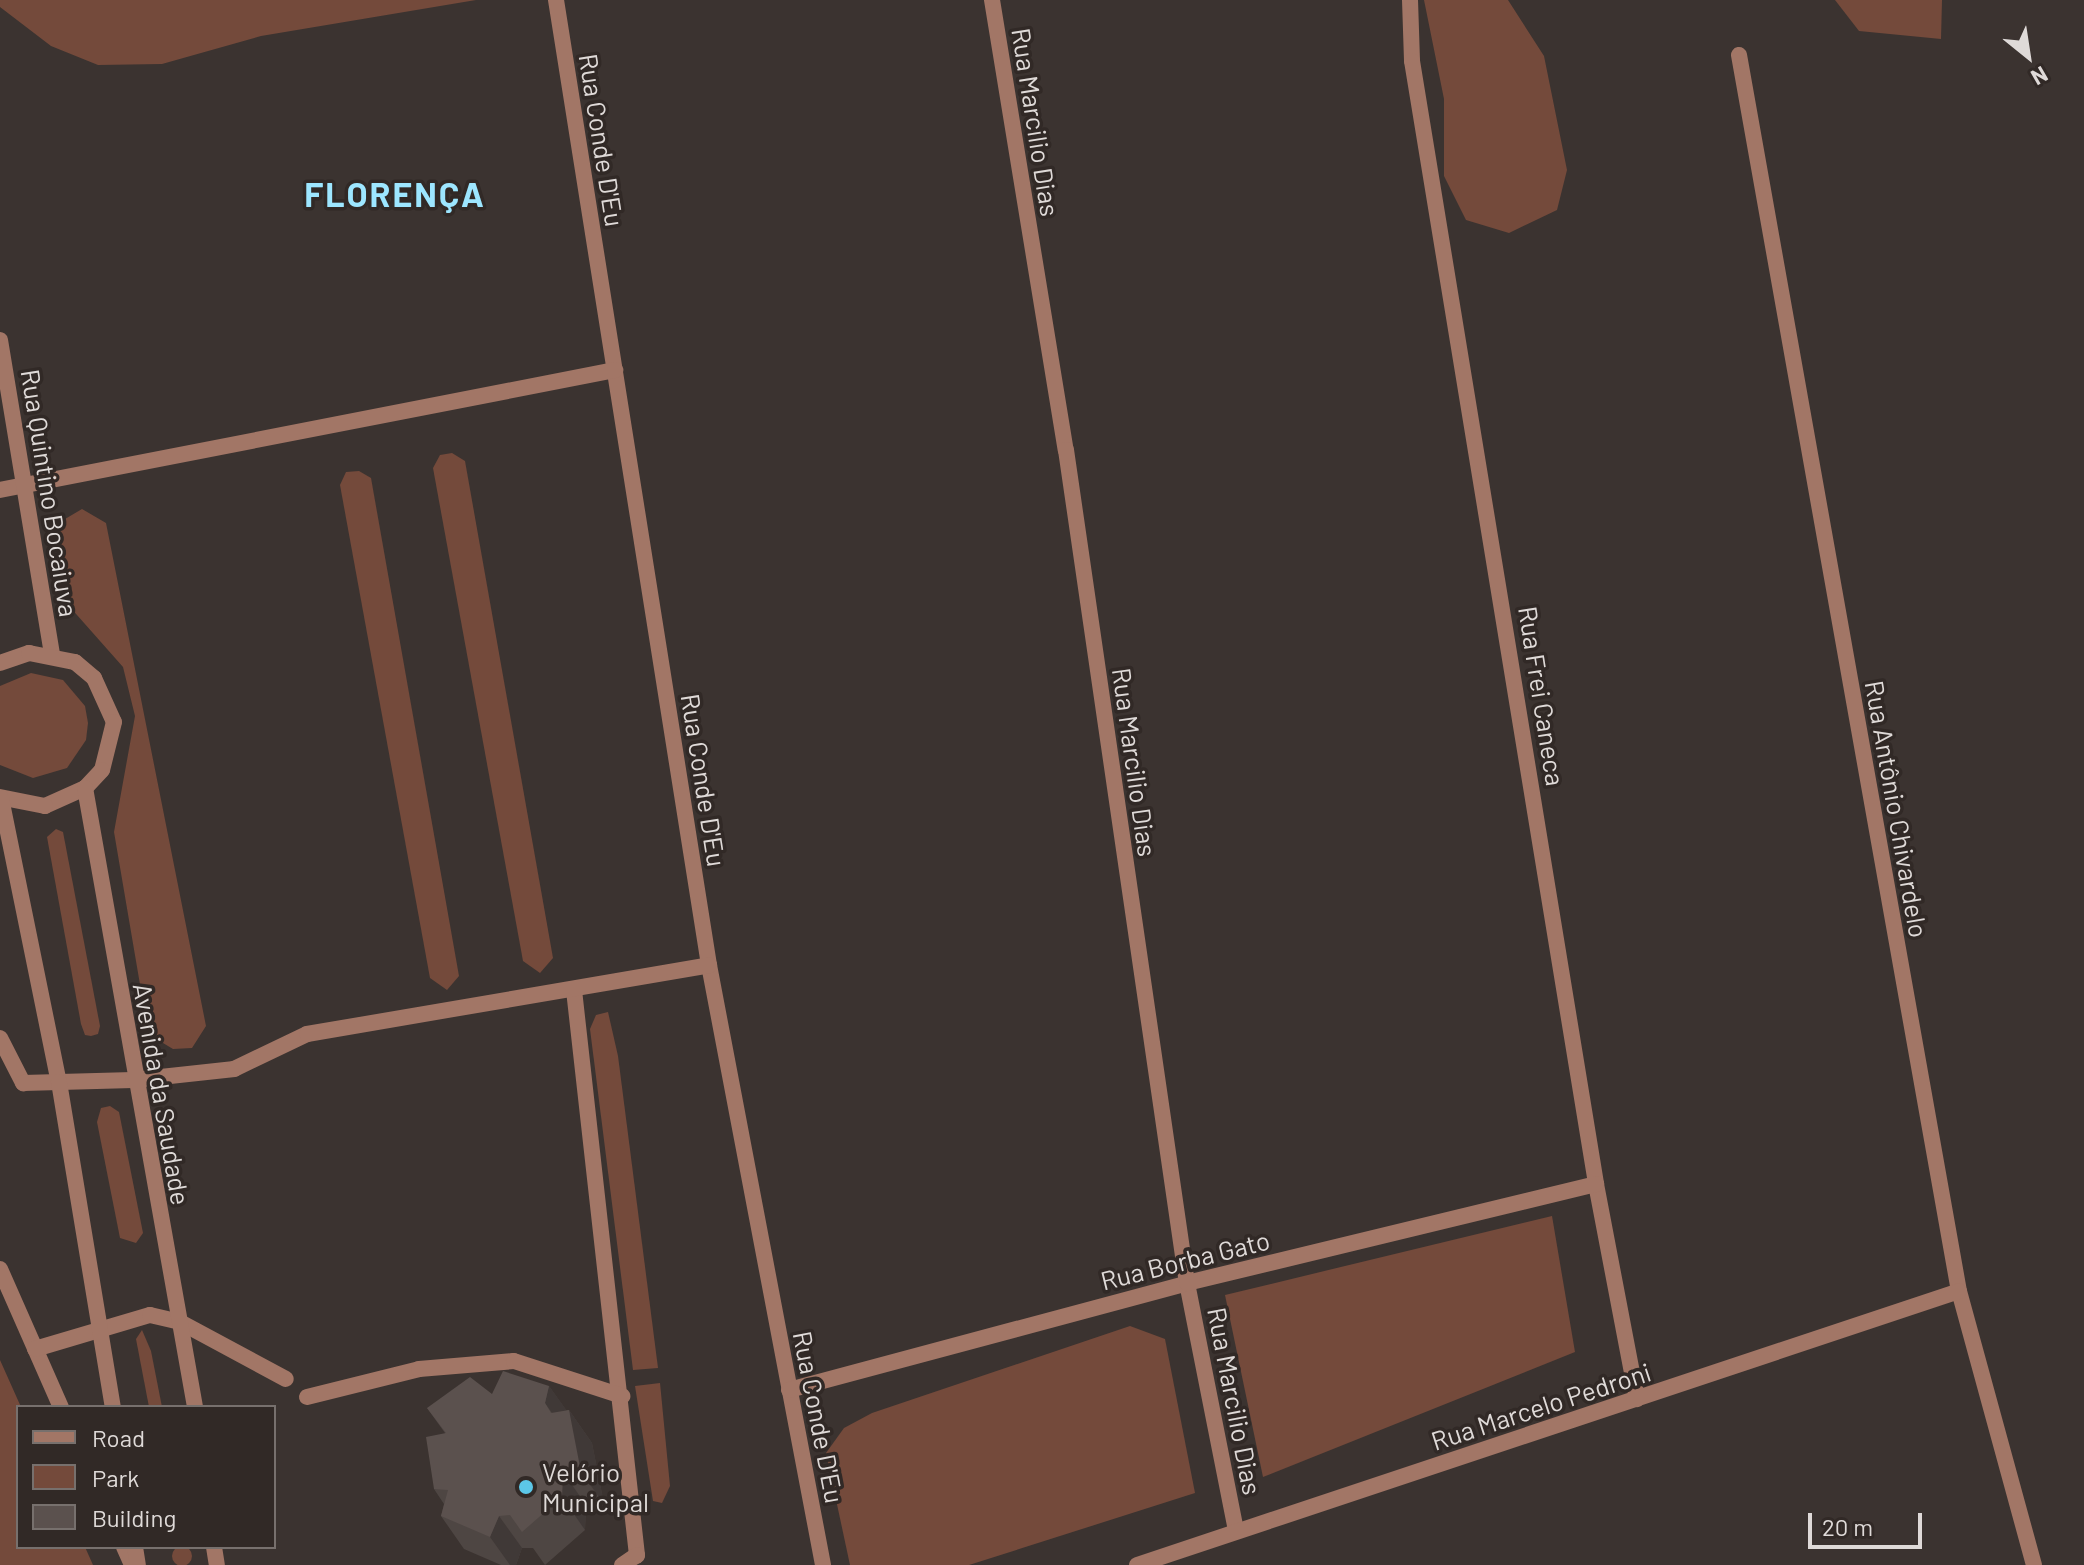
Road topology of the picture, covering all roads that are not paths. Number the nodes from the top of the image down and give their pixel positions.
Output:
1 (556, 0) edge
2 (992, 0) edge
3 (1410, 0) edge
4 (1739, 55) dead end
5 (0, 340) edge
6 (615, 370) junction
7 (24, 486) junction
8 (0, 490) edge
9 (52, 654) junction
10 (0, 663) edge
11 (85, 788) junction
12 (0, 797) edge
13 (709, 965) junction
14 (574, 990) junction
15 (0, 1038) edge
16 (133, 1080) junction
17 (59, 1082) junction
18 (1596, 1184) junction
19 (0, 1269) edge
20 (1187, 1283) junction
21 (1959, 1291) junction
22 (180, 1322) junction
23 (101, 1328) junction
24 (35, 1349) junction
25 (286, 1379) dead end
26 (789, 1390) junction
27 (622, 1396) junction
28 (307, 1397) dead end
29 (1637, 1399) junction
30 (60, 1405) edge
31 (113, 1405) edge
32 (195, 1405) edge
33 (1236, 1531) junction
34 (622, 1565) edge
35 (823, 1565) edge
36 (1137, 1565) edge
37 (2034, 1565) edge

1 - 6 street, Rua Conde D'Eu
2 - 20 street, Rua Marcilio Dias
3 - 18 street, Rua Frei Caneca
4 - 21 street, Rua Antônio Chivardelo
5 - 7 street, Rua Quintino Bocaiuva
6 - 7 street
6 - 13 street, Rua Conde D'Eu
7 - 8 street
7 - 9 street, Rua Quintino Bocaiuva
9 - 10 street
9 - 11 street
11 - 12 street
11 - 16 street, Avenida da Saudade
12 - 17 street
13 - 14 street
13 - 26 street, Rua Conde D'Eu
14 - 16 street
14 - 27 street
15 - 17 street
16 - 17 street
16 - 22 street, Avenida da Saudade
17 - 23 street
18 - 20 street, Rua Borba Gato
18 - 29 street, Rua Frei Caneca
19 - 24 street
20 - 26 street, Rua Borba Gato
20 - 33 street, Rua Marcilio Dias
21 - 29 street, Rua Marcelo Pedroni
21 - 37 street, Rua Antônio Chivardelo
22 - 23 street
22 - 25 street
22 - 32 street, Avenida da Saudade
23 - 24 street
23 - 31 street
24 - 30 street
26 - 35 street, Rua Conde D'Eu
27 - 28 street
27 - 34 street
29 - 33 street, Rua Marcelo Pedroni
33 - 36 street, Rua Marcelo Pedroni

